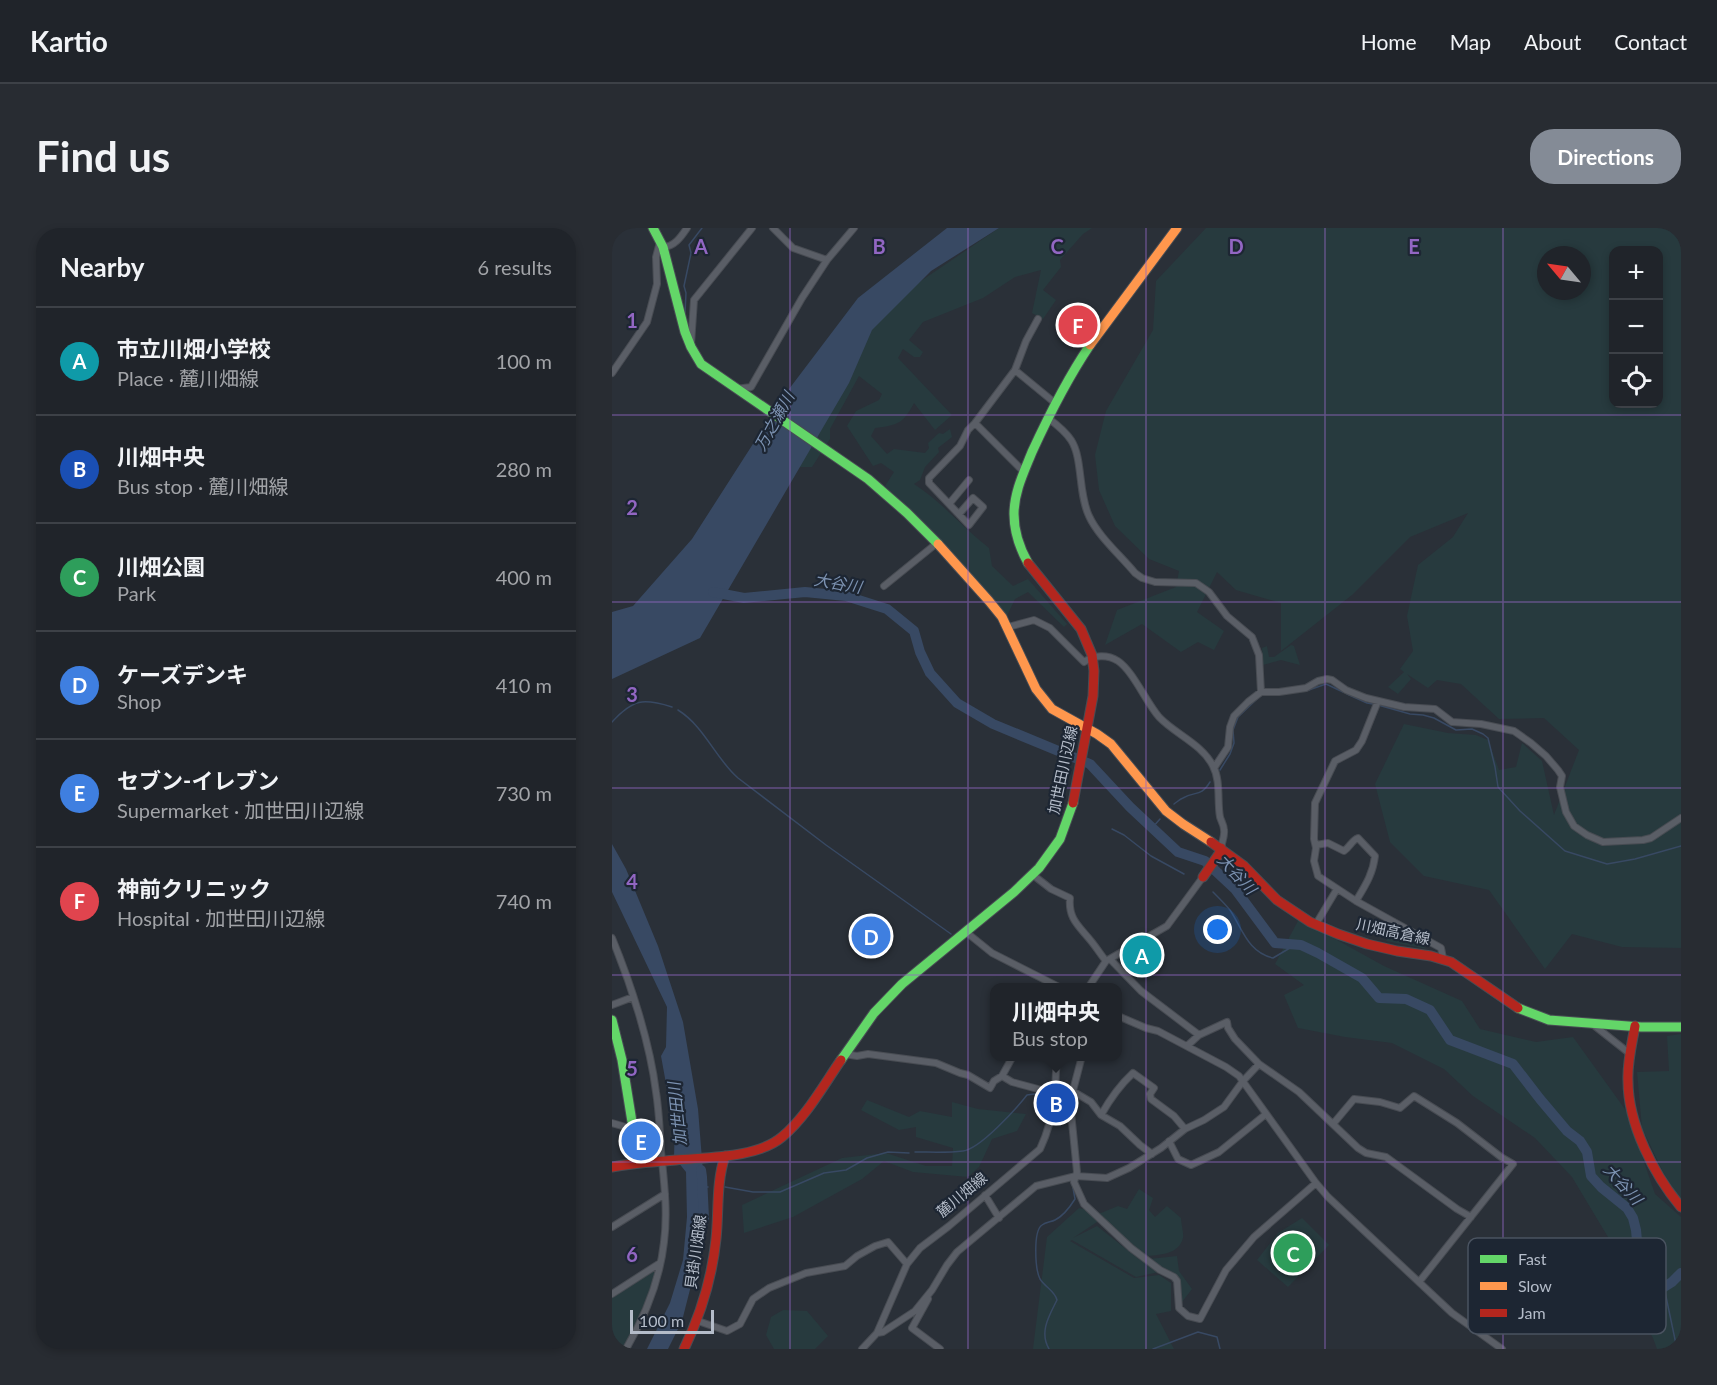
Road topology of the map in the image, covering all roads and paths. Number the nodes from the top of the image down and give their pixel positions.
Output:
1 (653, 228) edge
2 (687, 228) edge
3 (752, 228) edge
4 (773, 228) edge
5 (854, 228) edge
6 (1177, 228) edge
7 (661, 244) junction
8 (827, 260) junction
9 (1038, 319) dead end
10 (691, 347) junction
11 (1015, 370) junction
12 (612, 373) edge
13 (740, 392) junction
14 (1055, 403) junction
15 (1048, 418) junction
16 (975, 423) junction
17 (1024, 472) junction
18 (969, 480) dead end
19 (949, 504) junction
20 (959, 514) dead end
21 (937, 543) junction
22 (884, 586) dead end
23 (1008, 627) junction
24 (1093, 656) junction
25 (1261, 693) junction
26 (1377, 704) junction
27 (1087, 732) junction
28 (1214, 768) junction
29 (1681, 818) edge
30 (1316, 845) junction
31 (1220, 851) junction
32 (1033, 875) junction
33 (1203, 877) joint
34 (1337, 889) junction
35 (1356, 901) junction
36 (1316, 924) junction
37 (966, 932) junction
38 (612, 938) edge
39 (1443, 958) junction
40 (1108, 960) junction
41 (1052, 983) edge
42 (1091, 983) edge
43 (633, 997) junction
44 (612, 1005) edge
45 (1122, 1018) edge
46 (612, 1020) edge
47 (1591, 1023) junction
48 (1635, 1026) junction
49 (1681, 1027) edge
50 (1199, 1035) junction
51 (1187, 1046) junction
52 (1629, 1053) junction
53 (845, 1054) junction
54 (1010, 1061) edge
55 (1057, 1061) edge
56 (1081, 1061) edge
57 (1259, 1064) junction
58 (1002, 1076) junction
59 (1243, 1081) junction
60 (1074, 1092) junction
61 (1055, 1096) junction
62 (1070, 1102) junction
63 (1266, 1114) junction
64 (1101, 1115) junction
65 (612, 1123) edge
66 (1333, 1125) junction
67 (633, 1128) junction
68 (1185, 1129) junction
69 (660, 1137) junction
70 (1169, 1141) junction
71 (1152, 1154) junction
72 (725, 1156) junction
73 (665, 1161) junction
74 (613, 1167) edge
75 (1076, 1176) junction
76 (1316, 1183) junction
77 (665, 1194) junction
78 (985, 1195) junction
79 (1681, 1207) edge
80 (1471, 1216) junction
81 (999, 1218) junction
82 (612, 1227) edge
83 (661, 1263) junction
84 (907, 1264) junction
85 (1419, 1282) junction
86 (932, 1290) junction
87 (612, 1294) edge
88 (698, 1321) junction
89 (1468, 1325) edge
90 (877, 1333) junction
91 (1481, 1334) edge
92 (626, 1349) edge
93 (684, 1349) edge
94 (862, 1349) edge
95 (940, 1349) edge
96 (1502, 1349) edge

1 - 7 street, 川畑高倉線
2 - 7 street
3 - 10 street
4 - 8 street
5 - 8 street
6 - 14 street, 加世田川辺線
7 - 10 street, 川畑高倉線
7 - 12 street
8 - 13 street
9 - 11 street
10 - 13 street, 川畑高倉線
11 - 14 street
11 - 16 street
13 - 21 street, 川畑高倉線
14 - 15 street, 加世田川辺線
15 - 17 street, 加世田川辺線
15 - 25 street
16 - 17 street
16 - 19 street
17 - 24 street, 加世田川辺線
18 - 19 street
19 - 20 street
21 - 22 street
21 - 23 street, 川畑高倉線
23 - 24 street
23 - 27 street, 川畑高倉線
24 - 27 street, 加世田川辺線
24 - 28 street
25 - 26 street
25 - 28 street
26 - 29 street
26 - 30 street
27 - 31 street, 川畑高倉線
27 - 32 street, 加世田川辺線
28 - 31 street
30 - 34 street
30 - 35 street
31 - 33 street
31 - 36 street, 川畑高倉線
32 - 37 street, 加世田川辺線
32 - 40 street
33 - 40 street
34 - 35 street
34 - 36 street
35 - 39 street
36 - 39 street, 川畑高倉線
37 - 41 street
37 - 53 street, 加世田川辺線
38 - 43 street
39 - 47 street, 川畑高倉線
40 - 42 street
40 - 50 street
43 - 44 street
43 - 69 street
45 - 51 street
46 - 67 street
47 - 48 street, 川畑高倉線
47 - 52 street
48 - 49 street, 川畑高倉線
48 - 52 street
50 - 51 street
50 - 57 street
51 - 59 street
52 - 79 street
53 - 58 street
53 - 72 street, 加世田川辺線
54 - 58 street
55 - 61 street, 麓川畑線
56 - 60 street
57 - 59 street
57 - 66 street
58 - 61 street
59 - 63 street
59 - 68 street
60 - 62 street
60 - 64 street
61 - 62 street
61 - 78 street, 麓川畑線
62 - 75 street
63 - 70 street
63 - 76 street
64 - 68 street
64 - 71 street
65 - 67 street
66 - 80 street
66 - 80 street
67 - 69 street
68 - 70 street
69 - 73 street
70 - 71 street
71 - 75 street
72 - 73 street, 加世田川辺線
72 - 88 street, 貝掛川畑線
73 - 74 street, 加世田川辺線
73 - 77 street
75 - 76 street
75 - 81 street
76 - 85 street
77 - 82 street
77 - 83 street
78 - 81 street
78 - 84 street, 麓川畑線
80 - 85 street
81 - 86 street
83 - 87 street
83 - 92 street
84 - 88 street
84 - 90 street, 麓川畑線
85 - 89 street
86 - 90 street
86 - 95 street
88 - 93 street, 貝掛川畑線
90 - 94 street, 麓川畑線
91 - 96 street

